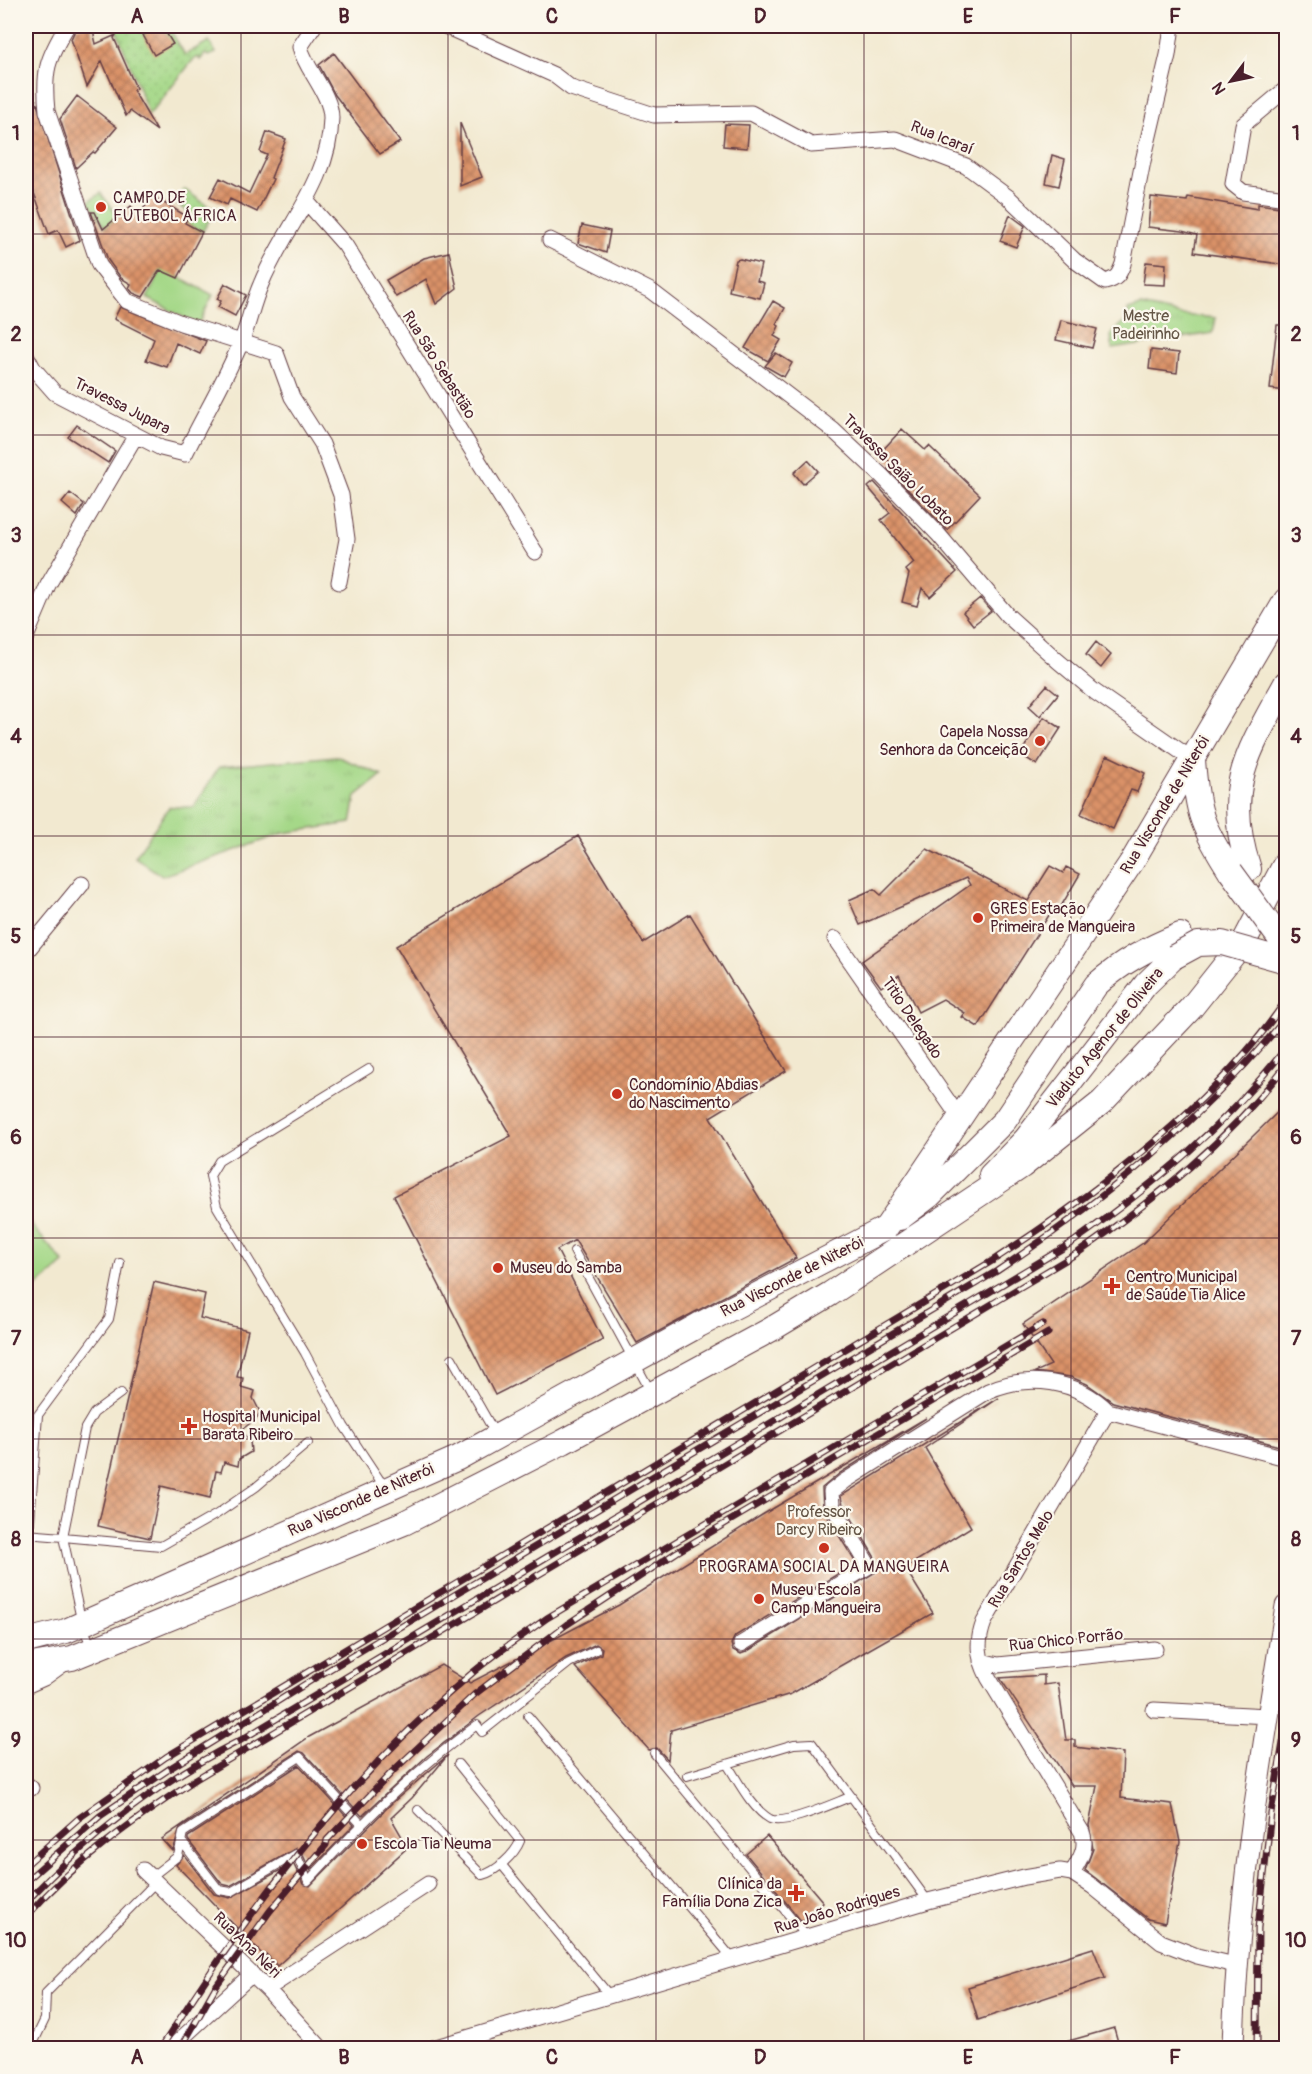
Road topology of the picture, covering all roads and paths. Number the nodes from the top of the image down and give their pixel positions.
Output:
1 (67, 26) edge
2 (314, 26) edge
3 (445, 26) edge
4 (1172, 26) edge
5 (1287, 89) edge
6 (1287, 198) edge
7 (307, 202) junction
8 (550, 240) dead end
9 (241, 340) junction
10 (26, 355) edge
11 (136, 435) junction
12 (535, 552) dead end
13 (339, 582) dead end
14 (1287, 600) edge
15 (26, 637) edge
16 (1287, 683) edge
17 (1193, 760) junction
18 (1287, 862) edge
19 (82, 884) dead end
20 (1287, 931) edge
21 (835, 939) dead end
22 (1287, 947) edge
23 (26, 952) edge
24 (1287, 961) edge
25 (369, 1069) dead end
26 (959, 1117) junction
27 (958, 1209) junction
28 (886, 1228) junction
29 (574, 1251) dead end
30 (120, 1263) dead end
31 (452, 1358) dead end
32 (634, 1362) junction
33 (121, 1393) dead end
34 (652, 1394) junction
35 (1108, 1411) junction
36 (497, 1436) junction
37 (308, 1443) dead end
38 (1287, 1458) edge
39 (436, 1468) junction
40 (386, 1490) junction
41 (448, 1501) junction
42 (404, 1523) junction
43 (27, 1534) edge
44 (63, 1537) junction
45 (1287, 1606) edge
46 (82, 1624) junction
47 (26, 1641) edge
48 (741, 1644) dead end
49 (1155, 1649) dead end
50 (596, 1650) dead end
51 (82, 1653) junction
52 (981, 1661) junction
53 (26, 1666) edge
54 (26, 1686) edge
55 (1154, 1710) dead end
56 (528, 1716) dead end
57 (1268, 1716) junction
58 (654, 1753) dead end
59 (458, 1764) dead end
60 (727, 1764) junction
61 (687, 1776) dead end
62 (850, 1797) junction
63 (418, 1810) dead end
64 (361, 1824) junction
65 (182, 1842) junction
66 (501, 1864) junction
67 (1072, 1873) junction
68 (150, 1877) junction
69 (428, 1884) dead end
70 (928, 1901) junction
71 (807, 1937) junction
72 (733, 1959) junction
73 (1235, 1965) junction
74 (252, 1974) junction
75 (267, 1989) junction
76 (610, 1996) junction
77 (32, 2049) edge
78 (171, 2049) edge
79 (321, 2049) edge
80 (432, 2049) edge
81 (1233, 2049) edge

1 - 9 street
2 - 7 street
3 - 4 street, Rua Icaraí
5 - 6 street
7 - 9 street
7 - 12 street, Rua São Sebastião
8 - 17 street, Travessa Saião Lobato
9 - 11 street, Travessa Jupara
9 - 13 street
10 - 11 street, Travessa Jupara
11 - 15 street
14 - 17 main road, Rua Visconde de Niterói
16 - 20 main road
17 - 22 main road, bridge
17 - 26 main road, Rua Visconde de Niterói
18 - 27 main road, Rua Visconde de Niterói
19 - 23 street
21 - 26 street, Titio Delegado
22 - 28 main road, Viaduto Agenor de Oliveira
24 - 27 main road, Viaduto Agenor de Oliveira, bridge
25 - 40 lane
26 - 28 main road, Rua Visconde de Niterói
27 - 34 main road, Rua Visconde de Niterói
28 - 32 main road, Rua Visconde de Niterói
29 - 32 lane
30 - 43 lane
31 - 36 lane
32 - 34 lane
32 - 36 main road, Rua Visconde de Niterói
33 - 44 lane
34 - 41 main road, Rua Visconde de Niterói
35 - 38 street
35 - 48 street
35 - 52 street, Rua Santos Melo
36 - 39 main road, Rua Visconde de Niterói
37 - 44 lane
39 - 40 main road, Rua Visconde de Niterói
39 - 41 main road
40 - 42 main road
40 - 46 main road, Rua Visconde de Niterói
41 - 42 main road, Rua Visconde de Niterói
42 - 51 main road, Rua Visconde de Niterói
43 - 44 lane
44 - 46 lane
45 - 57 main road
46 - 47 main road, Rua Visconde de Niterói
46 - 51 lane
49 - 52 street, Rua Chico Porrão
50 - 64 lane
51 - 53 main road, Rua Visconde de Niterói
51 - 54 street
52 - 67 street, Rua Santos Melo
55 - 57 street
56 - 72 lane
57 - 73 main road
58 - 71 lane
59 - 66 lane
60 - 61 lane
60 - 62 lane
60 - 62 lane
62 - 70 lane
63 - 66 lane
64 - 65 lane
64 - 65 lane
65 - 68 lane
66 - 76 lane
67 - 70 street, Rua João Rodrigues
67 - 73 street
68 - 74 street, Rua Ana Néri
68 - 77 lane
69 - 75 street
70 - 71 street, Rua João Rodrigues
71 - 72 street, Rua João Rodrigues
72 - 76 street, Rua João Rodrigues
73 - 81 main road
74 - 75 street, Rua Ana Néri
74 - 78 street
75 - 79 street, Rua Ana Néri
76 - 80 street, Rua João Rodrigues

